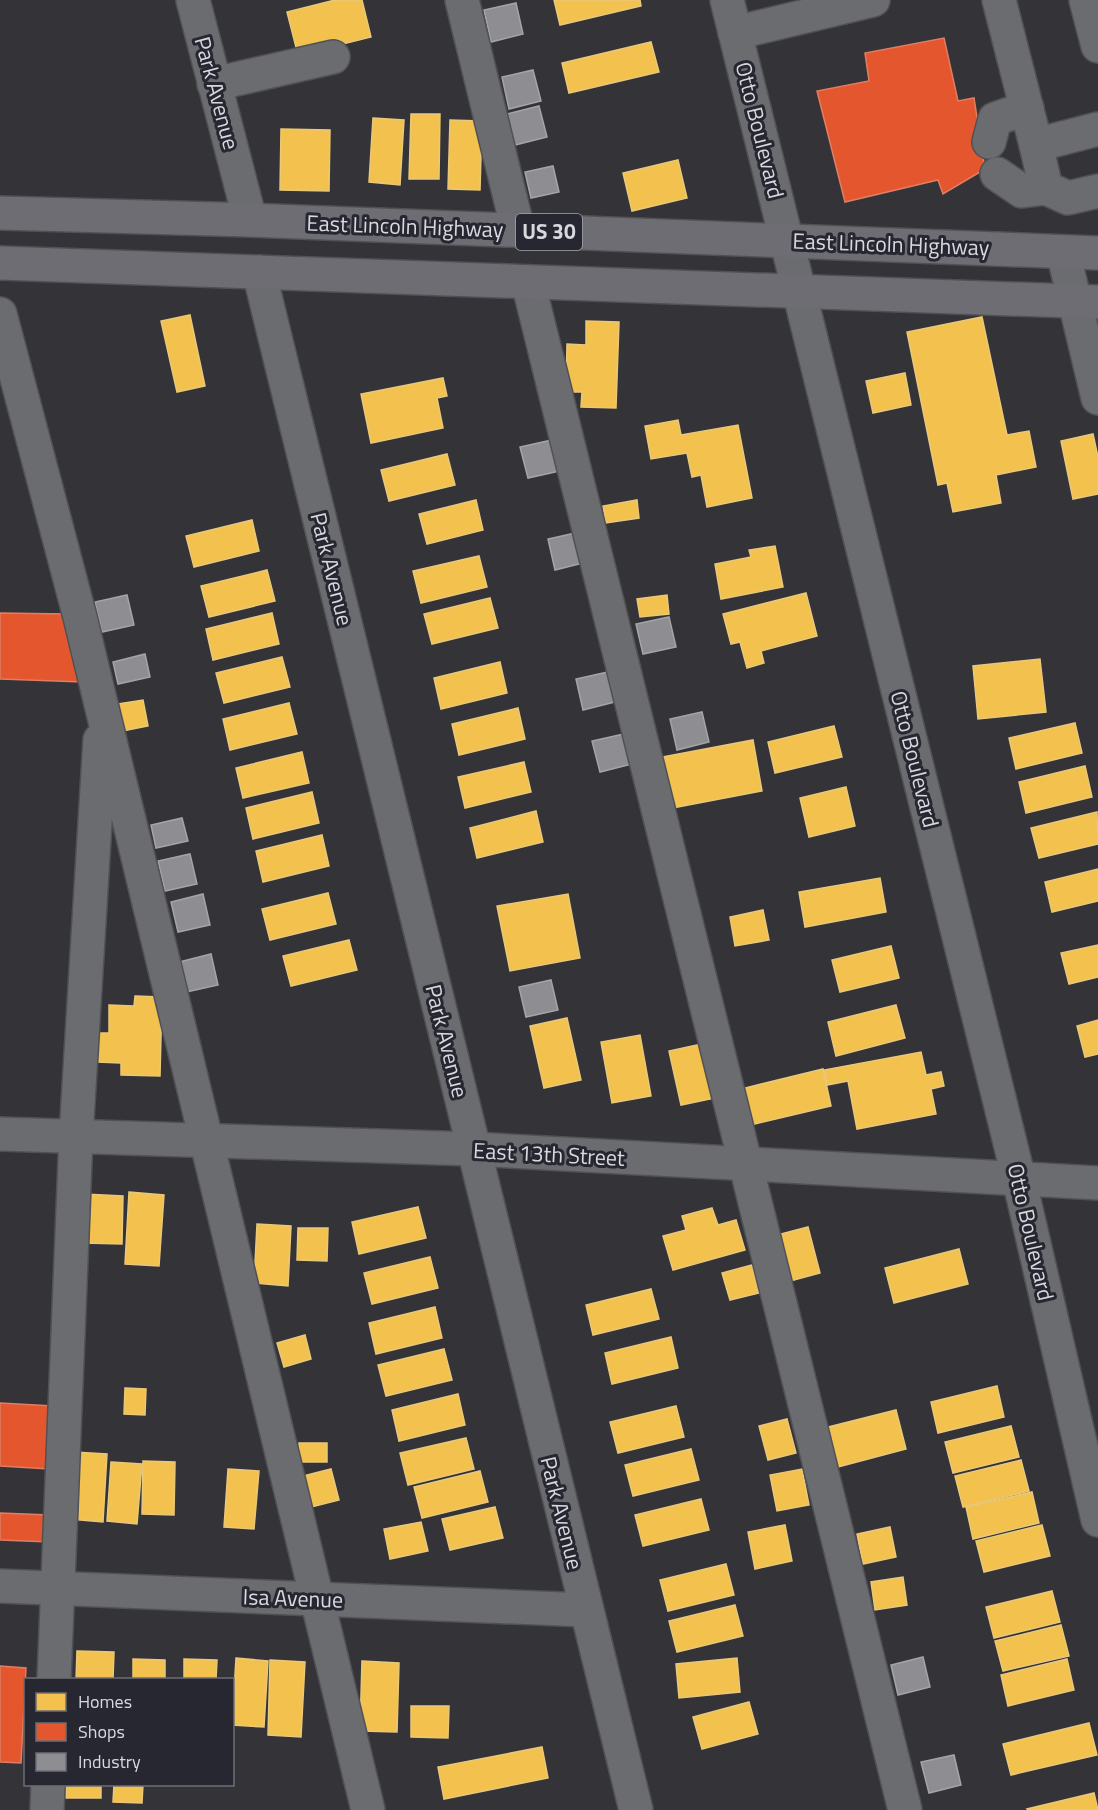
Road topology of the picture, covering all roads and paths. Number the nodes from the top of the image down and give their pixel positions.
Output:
1 (193, 0) edge
2 (462, 0) edge
3 (727, 0) edge
4 (873, 0) edge
5 (999, 0) edge
6 (1086, 0) edge
7 (735, 33) junction
8 (1098, 46) edge
9 (333, 57) dead end
10 (214, 84) junction
11 (1027, 108) junction
12 (1098, 129) edge
13 (989, 142) dead end
14 (1036, 145) junction
15 (996, 174) dead end
16 (1046, 188) junction
17 (1098, 190) edge
18 (0, 213) edge
19 (250, 220) junction
20 (518, 230) junction
21 (787, 240) junction
22 (1062, 252) junction
23 (1098, 253) edge
24 (0, 262) edge
25 (259, 272) junction
26 (528, 282) junction
27 (800, 291) junction
28 (1086, 301) edge
29 (0, 314) edge
30 (1098, 398) edge
31 (102, 707) junction
32 (0, 1134) edge
33 (76, 1136) junction
34 (207, 1141) junction
35 (473, 1149) junction
36 (746, 1164) junction
37 (1019, 1179) junction
38 (1098, 1182) edge
39 (1098, 1520) edge
40 (0, 1586) edge
41 (58, 1588) junction
42 (316, 1599) junction
43 (586, 1610) junction
44 (54, 1678) edge
45 (48, 1786) edge
46 (47, 1810) edge
47 (368, 1810) edge
48 (636, 1810) edge
49 (905, 1810) edge

1 - 10 street, Park Avenue
2 - 20 street
3 - 7 street, Otto Boulevard
4 - 7 street
5 - 11 street
6 - 8 street
7 - 21 street, Otto Boulevard
9 - 10 street
10 - 19 street, Park Avenue
11 - 13 street
11 - 14 street
12 - 14 street
14 - 16 street
15 - 16 street
16 - 17 street
18 - 19 main road, East Lincoln Highway / US 30
19 - 20 main road, East Lincoln Highway / US 30
20 - 21 main road, East Lincoln Highway / US 30
21 - 22 main road, East Lincoln Highway / US 30
21 - 27 street, Otto Boulevard
22 - 23 main road, East Lincoln Highway / US 30
22 - 28 street
24 - 25 main road, US 30
25 - 26 main road, US 30
25 - 35 street, Park Avenue
26 - 27 main road, US 30
26 - 36 street
27 - 28 main road, US 30
27 - 37 street, Otto Boulevard
28 - 30 street
29 - 31 street
31 - 33 street
31 - 34 street
32 - 33 street, East 13th Street
33 - 34 street, East 13th Street
33 - 41 street
34 - 35 street, East 13th Street
34 - 42 street
35 - 36 street, East 13th Street
35 - 43 street, Park Avenue
36 - 37 street, East 13th Street
36 - 49 street
37 - 38 street, East 13th Street
37 - 39 street, Otto Boulevard
40 - 41 street, Isa Avenue
41 - 42 street, Isa Avenue
41 - 44 street
42 - 43 street, Isa Avenue
42 - 47 street
43 - 48 street, Park Avenue
45 - 46 street

